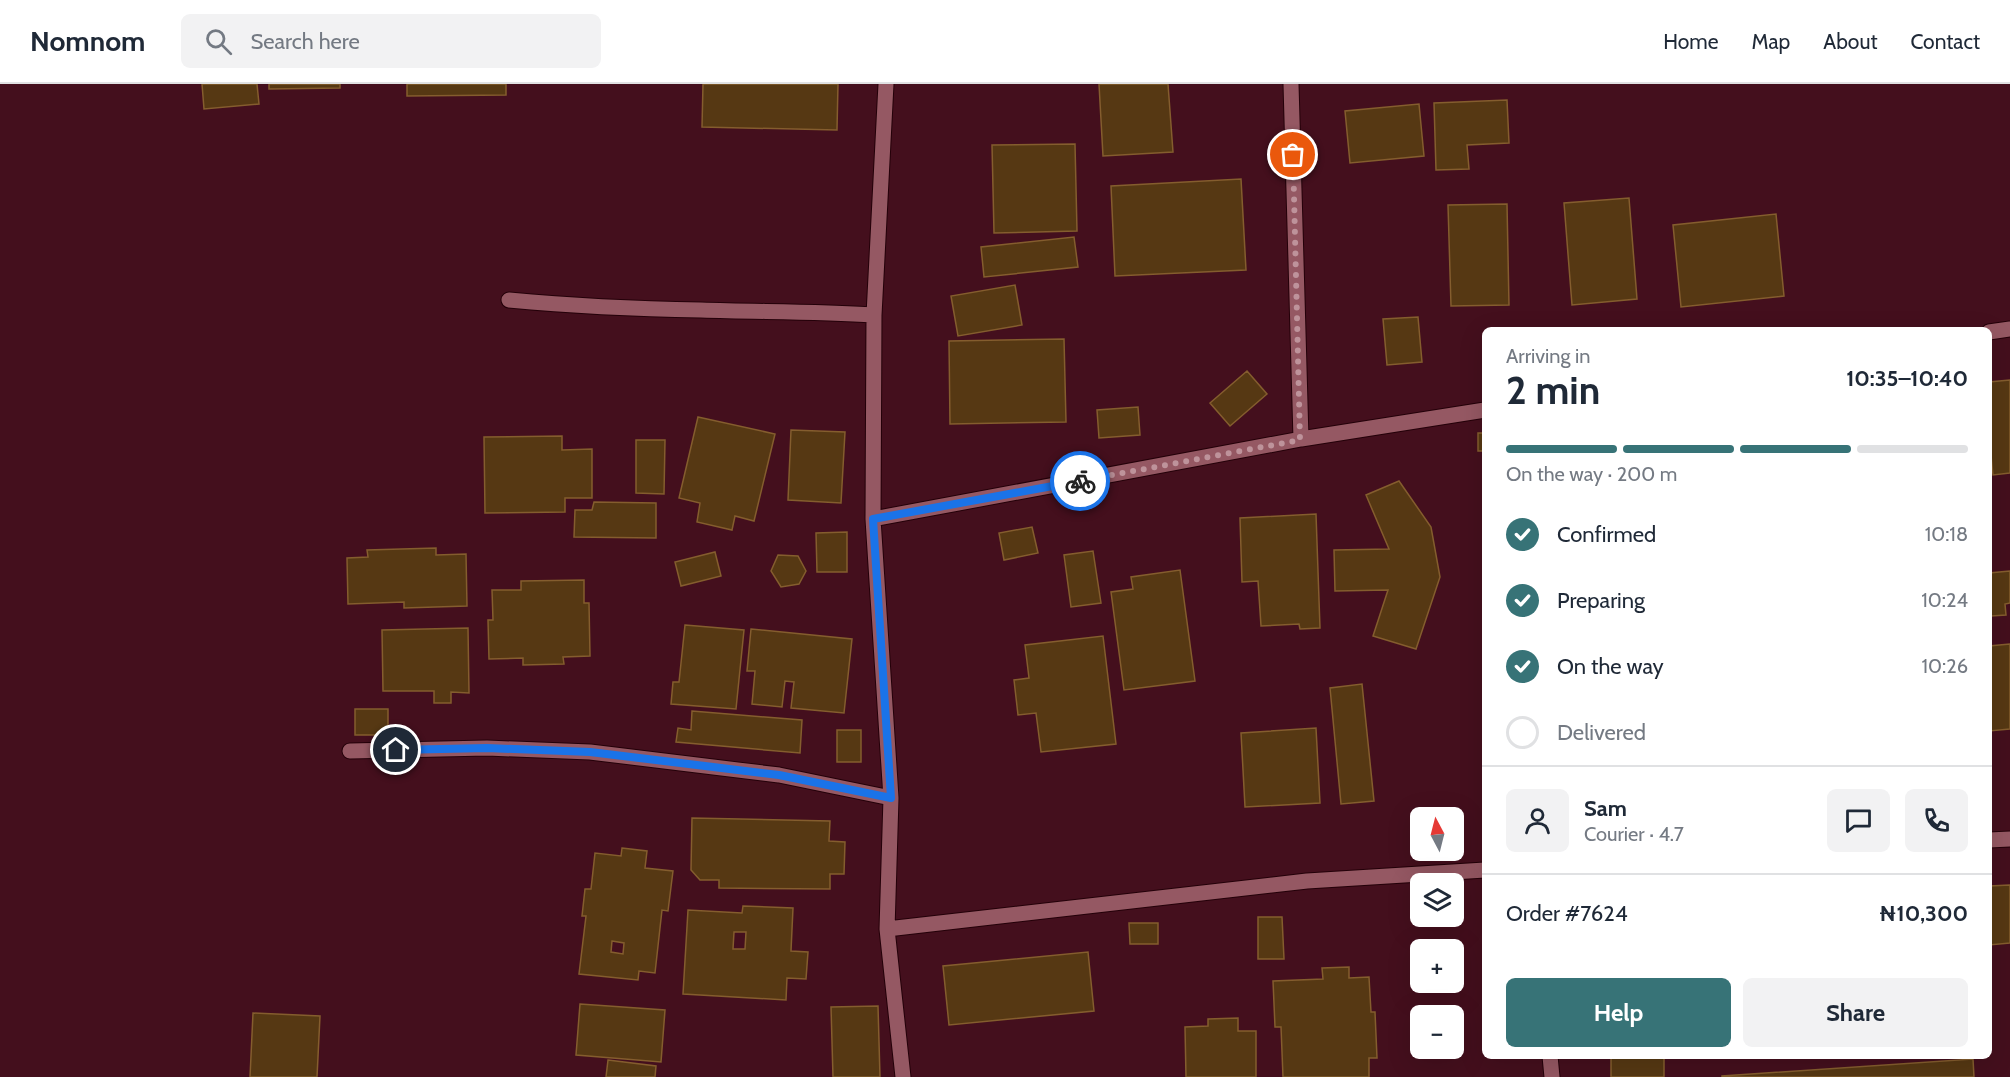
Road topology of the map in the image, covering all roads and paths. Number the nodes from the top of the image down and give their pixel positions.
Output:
1 (886, 84) edge
2 (1291, 84) edge
3 (509, 300) dead end
4 (874, 315) junction
5 (2010, 329) edge
6 (1992, 332) edge
7 (1482, 410) edge
8 (1300, 440) junction
9 (873, 519) junction
10 (350, 751) dead end
11 (891, 798) junction
12 (2010, 839) edge
13 (1992, 840) edge
14 (1482, 870) edge
15 (887, 928) junction
16 (1550, 1059) edge
17 (903, 1077) edge
18 (1552, 1077) edge

1 - 4 street
2 - 8 street
3 - 4 street
4 - 9 street
5 - 6 street
7 - 8 street
8 - 9 street
9 - 11 street
10 - 11 street
11 - 15 street
12 - 13 street
14 - 15 street
15 - 17 street
16 - 18 street

